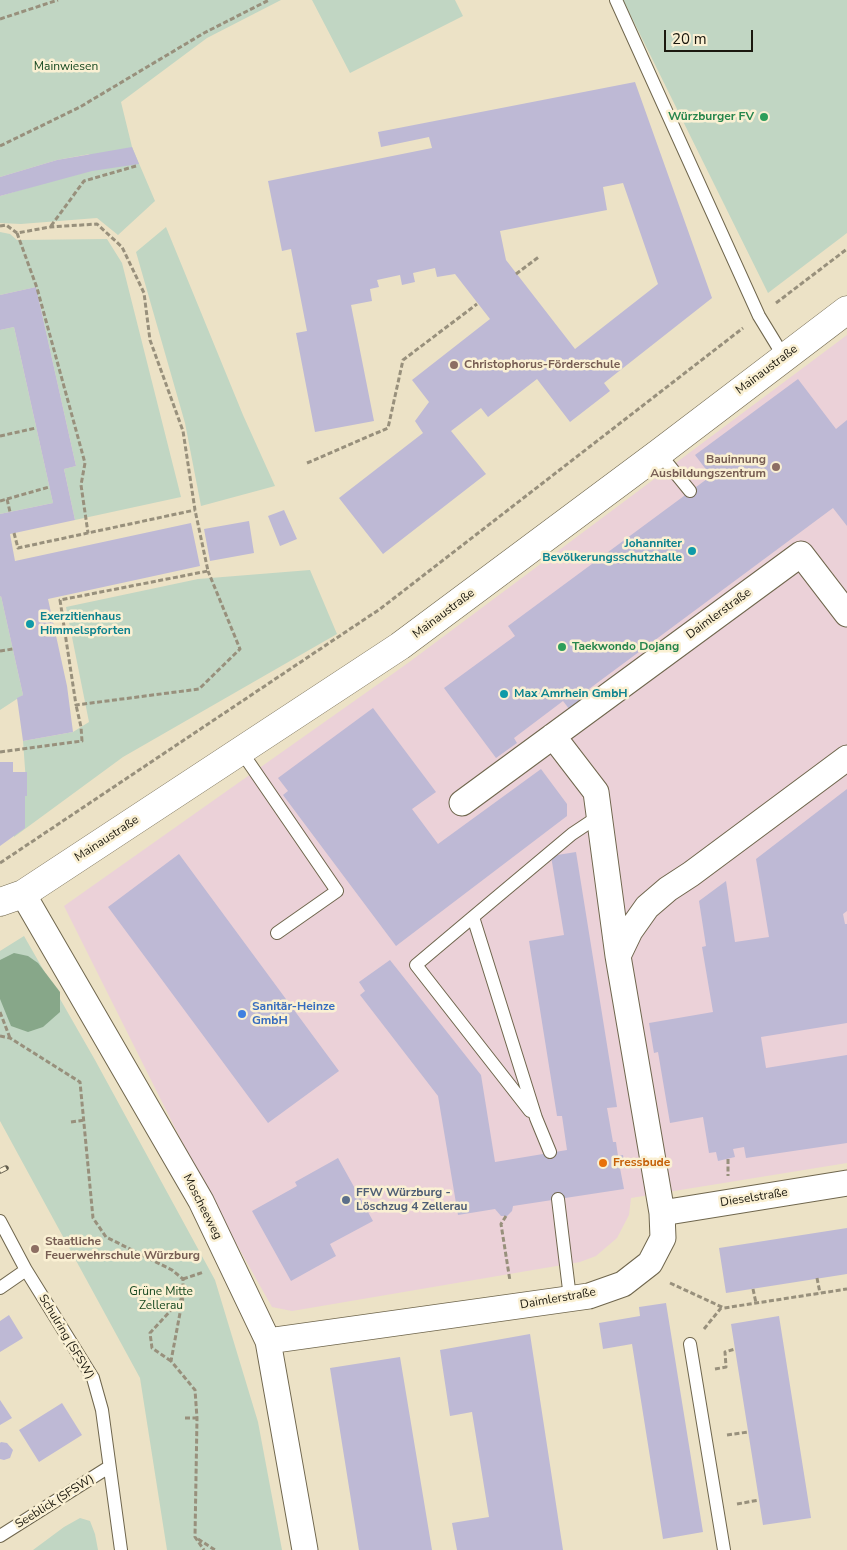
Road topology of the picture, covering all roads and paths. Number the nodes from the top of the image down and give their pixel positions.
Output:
1 (58, 0) edge
2 (269, 0) edge
3 (616, 0) edge
4 (0, 19) edge
5 (0, 146) edge
6 (136, 166) dead end
7 (0, 226) edge
8 (50, 227) junction
9 (17, 233) junction
10 (847, 249) edge
11 (540, 256) dead end
12 (516, 274) dead end
13 (477, 304) dead end
14 (847, 310) edge
15 (759, 316) junction
16 (784, 357) junction
17 (36, 428) dead end
18 (0, 436) edge
19 (659, 454) junction
20 (307, 463) dead end
21 (49, 487) dead end
22 (690, 491) dead end
23 (7, 499) junction
24 (0, 500) edge
25 (196, 510) junction
26 (10, 512) dead end
27 (14, 533) dead end
28 (88, 533) junction
29 (208, 571) junction
30 (847, 614) edge
31 (13, 650) dead end
32 (0, 651) edge
33 (76, 705) junction
34 (553, 736) junction
35 (241, 751) junction
36 (0, 752) edge
37 (847, 758) edge
38 (462, 803) dead end
39 (599, 816) junction
40 (0, 863) edge
41 (12, 898) edge
42 (473, 917) junction
43 (0, 921) edge
44 (277, 933) dead end
45 (618, 956) junction
46 (0, 1012) edge
47 (0, 1036) edge
48 (10, 1038) junction
49 (536, 1118) junction
50 (84, 1120) junction
51 (70, 1122) dead end
52 (550, 1152) dead end
53 (728, 1159) dead end
54 (728, 1183) dead end
55 (847, 1183) edge
56 (558, 1199) dead end
57 (662, 1213) junction
58 (506, 1216) dead end
59 (0, 1221) edge
60 (643, 1269) junction
61 (26, 1270) junction
62 (817, 1278) dead end
63 (0, 1288) edge
64 (753, 1289) dead end
65 (847, 1289) edge
66 (820, 1293) junction
67 (183, 1297) junction
68 (570, 1298) junction
69 (756, 1303) junction
70 (513, 1306) junction
71 (721, 1308) junction
72 (268, 1341) junction
73 (690, 1344) joint
74 (735, 1349) dead end
75 (171, 1361) junction
76 (695, 1372) junction
77 (185, 1418) dead end
78 (197, 1418) junction
79 (748, 1432) dead end
80 (739, 1433) dead end
81 (109, 1467) junction
82 (759, 1500) dead end
83 (750, 1502) dead end
84 (0, 1536) edge
85 (196, 1537) junction
86 (121, 1550) edge
87 (204, 1550) edge
88 (215, 1550) edge
89 (305, 1550) edge
90 (724, 1550) edge

1 - 4 path
2 - 5 path
3 - 15 lane
6 - 8 path
7 - 9 path
8 - 9 path
8 - 25 path
9 - 28 path
10 - 15 path
11 - 12 path
13 - 20 path
14 - 16 main road, Mainaustraße
15 - 16 lane
15 - 40 path
16 - 19 main road, Mainaustraße
17 - 18 path
19 - 22 lane
19 - 35 main road, Mainaustraße
21 - 23 path
23 - 24 path
23 - 26 path
25 - 28 path
25 - 29 path
27 - 28 path
29 - 33 path
29 - 33 path
30 - 34 street, Daimlerstraße
31 - 32 path
33 - 36 path
34 - 38 street, Daimlerstraße
34 - 39 street, Daimlerstraße
35 - 41 main road, Mainaustraße
35 - 44 lane
37 - 45 street
39 - 42 lane
39 - 45 street, Daimlerstraße
41 - 43 main road, Mainaustraße
41 - 72 street, Moscheeweg
42 - 49 lane
42 - 49 lane
45 - 57 street, Daimlerstraße
46 - 48 path
47 - 48 path
48 - 50 path
49 - 52 lane
50 - 51 path
50 - 67 path
53 - 54 path
55 - 57 street, Dieselstraße
56 - 68 lane
57 - 60 street, Daimlerstraße
58 - 70 path
59 - 61 lane, Schulring (SFSW)
60 - 68 street, Daimlerstraße
60 - 71 path
61 - 63 lane
61 - 81 lane, Schulring (SFSW)
62 - 66 path
64 - 69 path
65 - 66 path
66 - 69 path
67 - 75 path
67 - 75 path
68 - 70 street, Daimlerstraße
69 - 71 path
70 - 72 street, Daimlerstraße
71 - 73 path
72 - 89 street, Moscheeweg
73 - 76 lane
74 - 76 path
75 - 78 path
76 - 90 lane
77 - 78 path
78 - 85 path
79 - 80 path
81 - 84 lane, Seeblick (SFSW)
81 - 86 lane, Schulring (SFSW)
82 - 83 path
85 - 87 path
85 - 88 path

